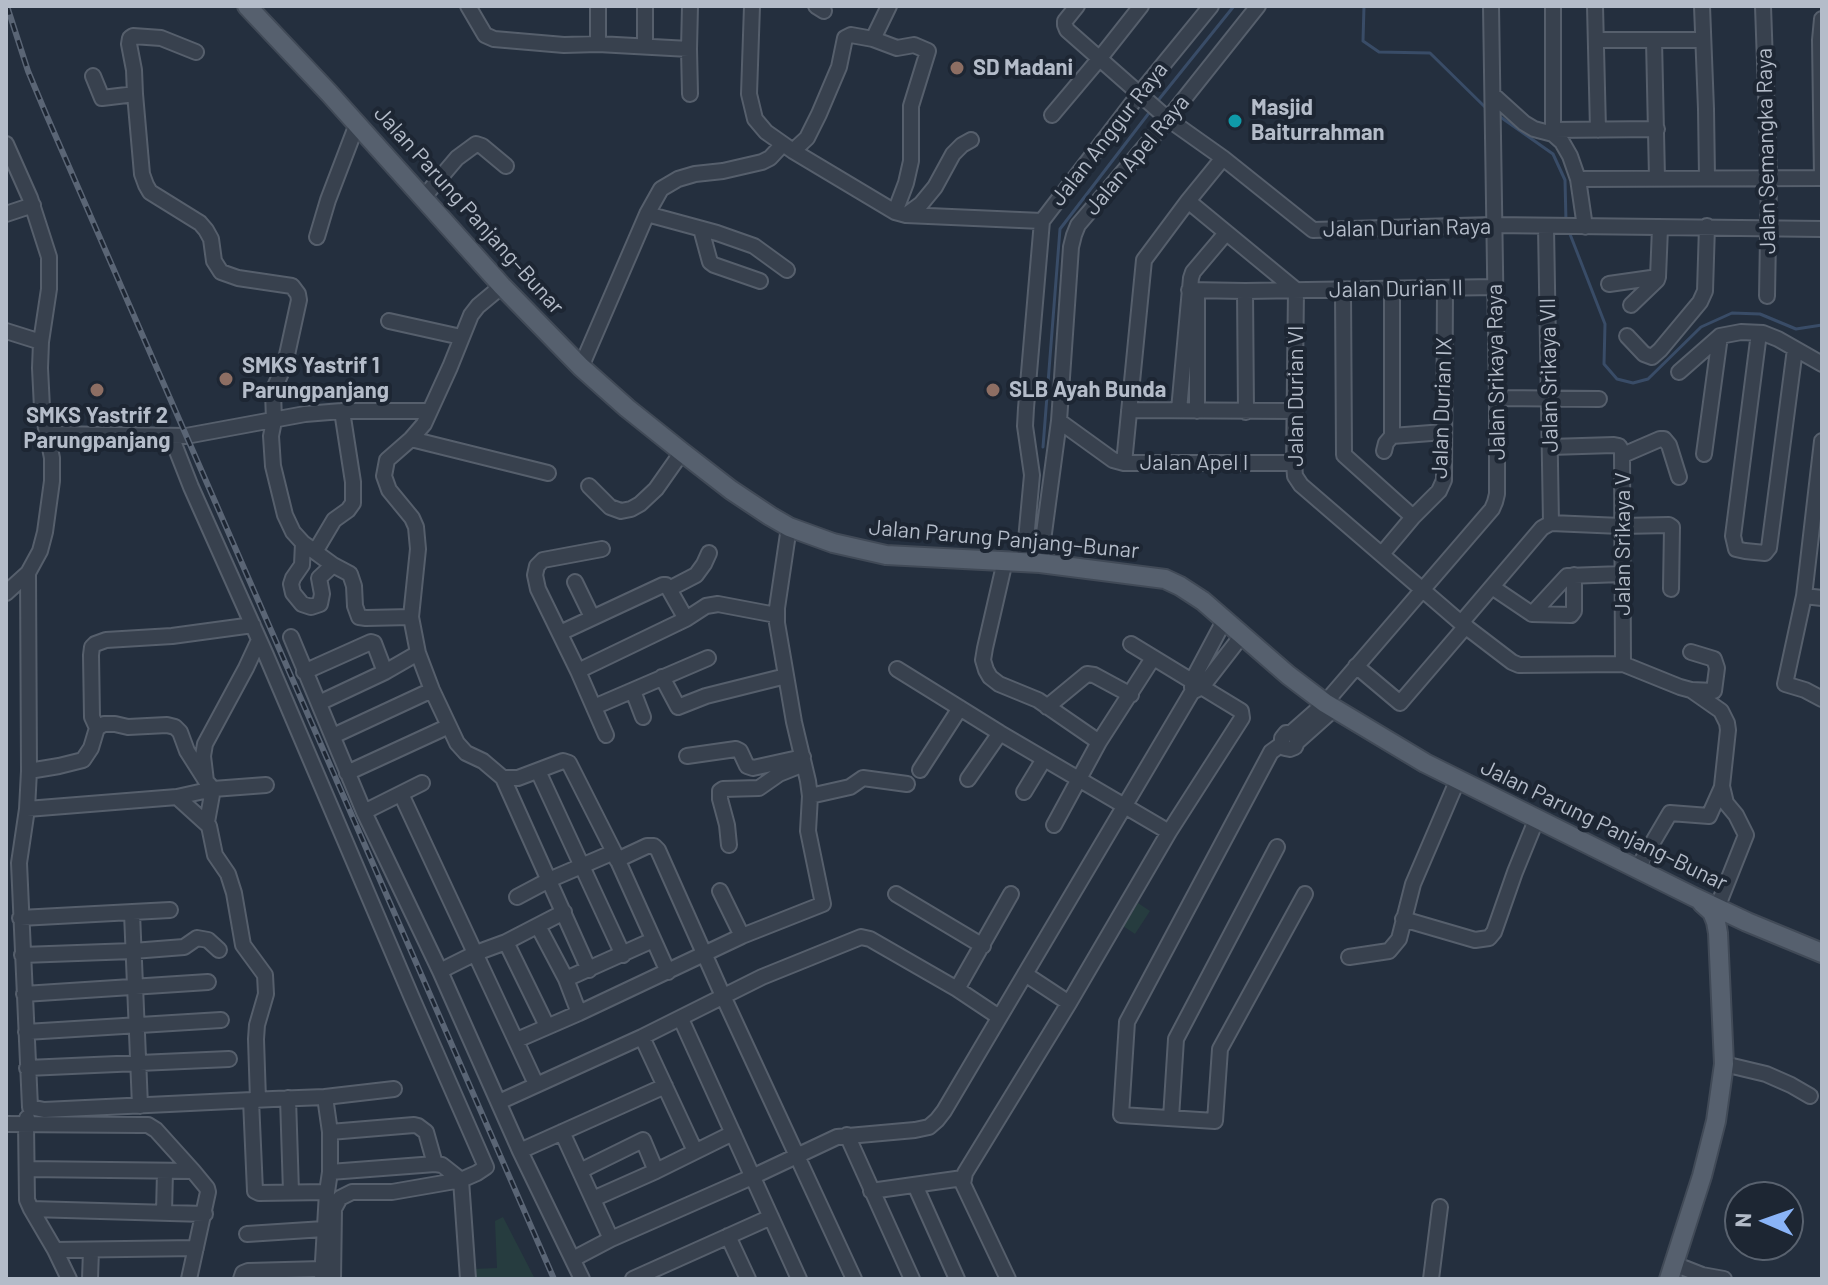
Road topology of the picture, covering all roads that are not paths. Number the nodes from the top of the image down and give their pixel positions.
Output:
1 (247, 6) edge
2 (468, 6) edge
3 (598, 6) edge
4 (645, 6) edge
5 (690, 6) edge
6 (752, 6) edge
7 (889, 6) edge
8 (1141, 6) edge
9 (1211, 6) edge
10 (1258, 6) edge
11 (1491, 6) edge
12 (1553, 6) edge
13 (1595, 6) edge
14 (1702, 6) edge
15 (1763, 6) edge
16 (1068, 9) edge
17 (1822, 19) edge
18 (873, 39) junction
19 (1596, 40) junction
20 (1654, 40) junction
21 (1702, 40) junction
22 (1821, 40) edge
23 (598, 44) junction
24 (645, 46) junction
25 (689, 49) junction
26 (196, 52) dead end
27 (1100, 58) junction
28 (93, 76) dead end
29 (135, 94) junction
30 (690, 94) dead end
31 (1493, 99) junction
32 (1154, 105) junction
33 (1052, 115) dead end
34 (357, 124) junction
35 (1657, 129) junction
36 (1598, 130) junction
37 (1553, 132) junction
38 (971, 140) dead end
39 (6, 144) edge
40 (788, 147) junction
41 (1223, 158) junction
42 (506, 166) dead end
43 (1707, 177) junction
44 (1769, 177) junction
45 (1657, 178) junction
46 (1822, 178) edge
47 (1578, 179) junction
48 (423, 198) junction
49 (1188, 201) junction
50 (33, 205) junction
51 (6, 214) edge
52 (647, 214) junction
53 (900, 214) junction
54 (1042, 221) junction
55 (1493, 225) junction
56 (1550, 226) junction
57 (1707, 226) junction
58 (1579, 227) junction
59 (1660, 228) junction
60 (1768, 228) junction
61 (701, 229) junction
62 (1822, 229) edge
63 (1226, 233) junction
64 (317, 237) dead end
65 (787, 270) dead end
66 (1658, 277) junction
67 (760, 281) dead end
68 (1609, 284) dead end
69 (502, 286) junction
70 (1495, 287) junction
71 (1445, 288) junction
72 (1392, 289) junction
73 (1193, 290) junction
74 (1296, 290) junction
75 (1343, 290) junction
76 (1245, 291) junction
77 (1767, 296) dead end
78 (1631, 305) dead end
79 (389, 321) dead end
80 (6, 331) edge
81 (1759, 333) junction
82 (1627, 336) dead end
83 (1720, 336) junction
84 (461, 337) junction
85 (41, 342) junction
86 (1795, 349) junction
87 (1822, 364) edge
88 (581, 367) junction
89 (1679, 372) dead end
90 (1497, 398) junction
91 (1548, 399) junction
92 (1599, 399) dead end
93 (1129, 410) junction
94 (1179, 410) junction
95 (342, 411) junction
96 (429, 411) junction
97 (1197, 411) junction
98 (1293, 411) junction
99 (1246, 412) junction
100 (274, 421) junction
101 (1059, 421) junction
102 (1444, 432) junction
103 (47, 434) junction
104 (171, 436) junction
105 (1392, 436) junction
106 (411, 439) junction
107 (1822, 441) edge
108 (1550, 447) junction
109 (1384, 451) dead end
110 (682, 452) junction
111 (1704, 454) dead end
112 (1623, 455) junction
113 (1031, 461) junction
114 (1052, 461) junction
115 (1124, 463) junction
116 (1294, 463) junction
117 (548, 473) dead end
118 (1679, 477) dead end
119 (589, 486) dead end
120 (1413, 517) junction
121 (1551, 523) junction
122 (1621, 526) junction
123 (789, 527) junction
124 (309, 547) junction
125 (602, 549) dead end
126 (709, 553) dead end
127 (1382, 554) junction
128 (1005, 561) junction
129 (1032, 562) junction
130 (333, 565) junction
131 (28, 573) junction
132 (1622, 574) junction
133 (1574, 575) junction
134 (575, 582) dead end
135 (1492, 587) junction
136 (669, 589) junction
137 (1421, 589) junction
138 (1671, 589) dead end
139 (6, 593) edge
140 (1804, 596) junction
141 (1822, 598) edge
142 (1532, 614) junction
143 (776, 615) junction
144 (411, 617) junction
145 (592, 617) junction
146 (686, 619) junction
147 (1225, 619) junction
148 (253, 625) junction
149 (1464, 625) junction
150 (560, 633) junction
151 (1243, 634) junction
152 (291, 637) dead end
153 (259, 640) junction
154 (1131, 644) dead end
155 (1691, 652) dead end
156 (418, 653) junction
157 (708, 658) dead end
158 (1153, 658) junction
159 (1356, 666) junction
160 (1628, 666) junction
161 (897, 669) dead end
162 (578, 671) junction
163 (304, 672) junction
164 (385, 672) junction
165 (786, 676) junction
166 (662, 677) junction
167 (1195, 687) junction
168 (432, 690) junction
169 (1691, 690) junction
170 (633, 691) junction
171 (1131, 695) junction
172 (1822, 699) edge
173 (319, 703) junction
174 (1329, 706) junction
175 (594, 707) junction
176 (1047, 707) junction
177 (960, 708) junction
178 (643, 717) dead end
179 (449, 726) junction
180 (97, 728) junction
181 (1000, 733) junction
182 (606, 735) dead end
183 (333, 736) junction
184 (1099, 742) junction
185 (687, 756) dead end
186 (1044, 759) junction
187 (804, 760) junction
188 (920, 770) dead end
189 (29, 771) junction
190 (538, 771) junction
191 (347, 773) junction
192 (503, 778) junction
193 (968, 779) dead end
194 (1080, 779) junction
195 (1458, 779) junction
196 (422, 783) dead end
197 (907, 784) dead end
198 (209, 785) junction
199 (266, 785) dead end
200 (1722, 786) junction
201 (1024, 792) dead end
202 (401, 794) junction
203 (810, 796) junction
204 (177, 797) junction
205 (1125, 807) junction
206 (27, 809) junction
207 (364, 812) junction
208 (1537, 818) junction
209 (207, 822) junction
210 (1054, 825) dead end
211 (1169, 832) junction
212 (729, 845) dead end
213 (1277, 847) dead end
214 (616, 856) junction
215 (582, 867) junction
216 (1637, 869) junction
217 (549, 880) junction
218 (720, 891) dead end
219 (896, 894) dead end
220 (1011, 894) dead end
221 (1305, 894) dead end
222 (517, 897) dead end
223 (1694, 897) junction
224 (1717, 908) junction
225 (170, 910) dead end
226 (564, 912) junction
227 (132, 913) junction
228 (20, 918) junction
229 (1403, 919) junction
230 (1747, 922) junction
231 (538, 926) junction
232 (742, 936) junction
233 (653, 940) junction
234 (506, 942) junction
235 (1719, 945) junction
236 (983, 946) junction
237 (1820, 947) edge
238 (219, 950) dead end
239 (133, 951) junction
240 (476, 953) junction
241 (705, 953) junction
242 (22, 955) junction
243 (623, 955) junction
244 (1349, 957) dead end
245 (589, 970) junction
246 (440, 971) junction
247 (668, 972) junction
248 (1025, 974) junction
249 (566, 979) junction
250 (208, 982) dead end
251 (135, 988) junction
252 (957, 989) junction
253 (24, 994) junction
254 (723, 996) junction
255 (1069, 1003) junction
256 (579, 1013) junction
257 (999, 1017) junction
258 (681, 1019) junction
259 (221, 1020) dead end
260 (137, 1026) junction
261 (547, 1026) junction
262 (26, 1032) junction
263 (642, 1037) junction
264 (517, 1040) junction
265 (229, 1059) dead end
266 (138, 1063) junction
267 (1724, 1064) junction
268 (27, 1068) junction
269 (536, 1084) junction
270 (665, 1086) junction
271 (394, 1089) dead end
272 (1810, 1096) dead end
273 (325, 1097) junction
274 (288, 1098) junction
275 (255, 1100) junction
276 (499, 1102) junction
277 (140, 1106) junction
278 (30, 1107) junction
279 (1171, 1118) junction
280 (6, 1124) edge
281 (26, 1124) junction
282 (330, 1132) junction
283 (562, 1132) junction
284 (733, 1133) junction
285 (847, 1135) junction
286 (520, 1151) junction
287 (695, 1151) junction
288 (797, 1155) junction
289 (435, 1164) junction
290 (27, 1169) junction
291 (165, 1171) junction
292 (193, 1171) junction
293 (580, 1171) junction
294 (656, 1171) junction
295 (330, 1172) junction
296 (752, 1177) junction
297 (963, 1178) junction
298 (461, 1180) junction
299 (915, 1185) junction
300 (871, 1191) junction
301 (291, 1192) junction
302 (327, 1192) junction
303 (593, 1199) junction
304 (1440, 1207) dead end
305 (31, 1209) junction
306 (164, 1213) junction
307 (205, 1214) junction
308 (771, 1217) junction
309 (324, 1229) junction
310 (247, 1234) dead end
311 (728, 1236) junction
312 (611, 1239) junction
313 (196, 1248) junction
314 (55, 1250) junction
315 (91, 1250) junction
316 (573, 1259) junction
317 (1672, 1272) edge
318 (278, 1275) edge
319 (326, 1276) edge
320 (743, 1277) edge
321 (69, 1279) edge
322 (90, 1279) edge
323 (189, 1279) edge
324 (241, 1279) edge
325 (468, 1279) edge
326 (582, 1279) edge
327 (633, 1279) edge
328 (799, 1279) edge
329 (854, 1279) edge
330 (912, 1279) edge
331 (957, 1279) edge
332 (1008, 1279) edge
333 (1020, 1279) edge
334 (1431, 1279) edge
335 (1724, 1279) edge

1 - 34 main road, Jalan Parung Panjang–Bunar
2 - 23 street
3 - 23 street
4 - 24 street
5 - 25 street
6 - 40 street
7 - 18 street
8 - 27 street
9 - 32 street, Jalan Anggur Raya
10 - 32 street, Jalan Apel Raya
11 - 31 street
12 - 37 street
13 - 19 street
14 - 21 street
15 - 44 street, Jalan Semangka Raya
16 - 27 street, Jalan Durian Raya
17 - 22 street
18 - 40 street
18 - 53 street
19 - 20 street
19 - 36 street
20 - 21 street
20 - 35 street
21 - 43 street
22 - 46 street
23 - 24 street
24 - 25 street
25 - 30 street
26 - 29 street
27 - 32 street, Jalan Durian Raya
27 - 33 street
28 - 29 street
29 - 100 street
31 - 37 street
31 - 55 street, Jalan Srikaya Raya
32 - 41 street, Jalan Durian Raya
32 - 54 street, Jalan Anggur Raya
32 - 101 street, Jalan Apel Raya
34 - 48 main road, Jalan Parung Panjang–Bunar
34 - 64 street
35 - 36 street
35 - 45 street
36 - 37 street
37 - 47 street
38 - 53 street
39 - 50 street
40 - 52 street
40 - 53 street
41 - 49 street
41 - 55 street, Jalan Durian Raya
42 - 48 street
43 - 44 street
43 - 45 street
44 - 46 street
44 - 60 street, Jalan Semangka Raya
45 - 47 street
47 - 58 street
48 - 69 main road, Jalan Parung Panjang–Bunar
49 - 63 street
49 - 93 street
50 - 51 street
50 - 85 street
52 - 61 street
52 - 88 street
53 - 54 street
54 - 113 street, Jalan Anggur Raya
55 - 56 street, Jalan Durian Raya
55 - 70 street, Jalan Srikaya Raya
56 - 58 street, Jalan Durian Raya
56 - 91 street, Jalan Srikaya VII
57 - 59 street, Jalan Durian Raya
57 - 60 street, Jalan Durian Raya
57 - 82 street
58 - 59 street, Jalan Durian Raya
59 - 66 street
60 - 62 street, Jalan Durian Raya
60 - 77 street, Jalan Semangka Raya
61 - 65 street
61 - 67 street
63 - 73 street
63 - 74 street
66 - 68 street
66 - 78 street
69 - 84 street
69 - 88 main road, Jalan Parung Panjang–Bunar
70 - 71 street, Jalan Durian II
70 - 90 street, Jalan Srikaya Raya
71 - 72 street, Jalan Durian II
71 - 102 street, Jalan Durian IX
72 - 75 street, Jalan Durian II
72 - 105 street
73 - 76 street, Jalan Durian II
73 - 94 street
73 - 97 street
74 - 75 street, Jalan Durian II
74 - 76 street, Jalan Durian II
74 - 98 street, Jalan Durian VI
75 - 120 street
76 - 99 street
79 - 84 street
80 - 85 street
81 - 83 street
81 - 86 street
81 - 86 street
83 - 89 street
83 - 111 street
84 - 96 street
85 - 103 street
86 - 87 street
88 - 110 main road, Jalan Parung Panjang–Bunar
90 - 91 street
90 - 137 street, Jalan Srikaya Raya
91 - 92 street
91 - 108 street, Jalan Srikaya VII
93 - 94 street
93 - 115 street
94 - 97 street
95 - 96 street
95 - 100 street
95 - 124 street
96 - 106 street
97 - 99 street
98 - 99 street
98 - 116 street, Jalan Durian VI
100 - 104 street
100 - 124 street
101 - 114 street, Jalan Apel Raya
101 - 115 street, Jalan Apel I
102 - 105 street
102 - 120 street, Jalan Durian IX
103 - 104 street
103 - 131 street
104 - 148 street
105 - 109 street
106 - 117 street
106 - 144 street
107 - 140 street
108 - 112 street, Jalan Srikaya V
108 - 121 street, Jalan Srikaya VII
110 - 119 street
110 - 123 main road, Jalan Parung Panjang–Bunar
112 - 118 street
112 - 122 street, Jalan Srikaya V
113 - 114 street
113 - 129 street, Jalan Anggur Raya
114 - 129 street, Jalan Apel Raya
115 - 116 street, Jalan Apel I
116 - 127 street, Jalan Durian VI
120 - 127 street, Jalan Durian IX
121 - 122 street
121 - 135 street
122 - 132 street, Jalan Srikaya V
122 - 138 street
123 - 128 main road, Jalan Parung Panjang–Bunar
123 - 143 street
124 - 130 street
124 - 130 street
125 - 150 street
126 - 136 street
127 - 137 street, Jalan Durian VI
128 - 129 main road, Jalan Parung Panjang–Bunar
128 - 176 street
129 - 147 main road, Jalan Parung Panjang–Bunar
130 - 144 street
131 - 139 street
131 - 189 street
132 - 133 street
132 - 160 street, Jalan Srikaya V
133 - 142 street
133 - 142 street
134 - 145 street
135 - 142 street
135 - 149 street
136 - 145 street
136 - 146 street
137 - 149 street, Jalan Durian VI
137 - 159 street, Jalan Srikaya Raya
140 - 141 street
140 - 172 street
143 - 146 street
143 - 165 street
144 - 156 street
145 - 150 street
146 - 162 street
147 - 151 main road, Jalan Parung Panjang–Bunar
147 - 167 street
148 - 153 street
148 - 180 street
149 - 159 street
149 - 160 street, Jalan Durian VI
150 - 162 street
151 - 167 street
151 - 174 main road, Jalan Parung Panjang–Bunar
152 - 163 street
153 - 198 street
153 - 298 street
154 - 158 street
155 - 169 street
156 - 164 street
156 - 168 street
157 - 166 street
158 - 167 street
158 - 171 street
159 - 174 street, Jalan Srikaya Raya
160 - 169 street
161 - 177 street
162 - 175 street
163 - 164 street
163 - 173 street
164 - 173 street
165 - 166 street
165 - 187 street
166 - 170 street
167 - 205 street
167 - 211 street
168 - 179 street
168 - 183 street
169 - 200 street
170 - 175 street
170 - 178 street
171 - 176 street
171 - 184 street
173 - 183 street
174 - 195 main road, Jalan Parung Panjang–Bunar
174 - 279 street, Jalan Srikaya Raya
175 - 182 street
176 - 184 street
177 - 181 street
177 - 188 street
179 - 191 street
179 - 192 street
180 - 189 street
180 - 198 street
181 - 186 street
181 - 193 street
183 - 191 street
184 - 194 street
185 - 187 street
186 - 194 street
186 - 201 street
187 - 203 street
187 - 212 street
189 - 206 street
190 - 192 street
190 - 214 street
190 - 215 street
191 - 207 street
192 - 217 street
194 - 205 street
194 - 210 street
195 - 208 main road, Jalan Parung Panjang–Bunar
195 - 229 street
196 - 202 street
197 - 203 street
198 - 199 street
198 - 204 street
198 - 209 street
200 - 216 street
200 - 224 street
202 - 207 street
202 - 240 street
203 - 232 street
204 - 206 street
204 - 209 street
205 - 211 street
205 - 248 street
206 - 228 street
207 - 246 street
208 - 216 main road, Jalan Parung Panjang–Bunar
208 - 229 street
209 - 275 street
211 - 255 street
213 - 279 street
214 - 215 street
214 - 233 street
214 - 241 street
215 - 217 street
215 - 243 street
216 - 223 main road, Jalan Parung Panjang–Bunar
217 - 222 street
217 - 226 street
218 - 232 street
219 - 236 street
220 - 236 street
221 - 279 street
223 - 224 main road, Jalan Parung Panjang–Bunar
223 - 235 main road
224 - 230 main road, Jalan Parung Panjang–Bunar
225 - 227 street
226 - 231 street
226 - 245 street
227 - 228 street
227 - 239 street
228 - 242 street
229 - 244 street
230 - 235 main road
230 - 237 main road, Jalan Parung Panjang–Bunar
231 - 234 street
231 - 249 street
232 - 241 street
233 - 243 street
233 - 247 street
234 - 240 street
234 - 261 street
235 - 267 main road
236 - 252 street
238 - 239 street
239 - 242 street
239 - 251 street
240 - 246 street
240 - 264 street
241 - 247 street
241 - 254 street
242 - 253 street
243 - 245 street
245 - 249 street
246 - 276 street
247 - 256 street
248 - 255 street
248 - 257 street
249 - 256 street
250 - 251 street
251 - 253 street
251 - 260 street
252 - 254 street
252 - 257 street
253 - 262 street
254 - 258 street
254 - 288 street
255 - 297 street
256 - 261 street
257 - 285 street
258 - 263 street
258 - 284 street
259 - 260 street
260 - 262 street
260 - 266 street
261 - 264 street
262 - 268 street
263 - 269 street
263 - 270 street
264 - 269 street
265 - 266 street
266 - 268 street
266 - 277 street
267 - 272 street
267 - 317 main road
268 - 278 street
269 - 276 street
270 - 283 street
270 - 287 street
271 - 273 street
273 - 274 street
273 - 282 street
274 - 275 street
274 - 301 street
275 - 277 street
275 - 301 street
276 - 286 street
277 - 278 street
278 - 281 street
280 - 281 street
281 - 290 street
281 - 292 street
282 - 289 street
282 - 295 street
283 - 286 street
283 - 293 street
284 - 287 street
284 - 296 street
285 - 288 street
285 - 300 street
286 - 316 street
287 - 294 street
288 - 296 street
288 - 329 street
289 - 295 street
289 - 298 street
290 - 291 street
290 - 305 street
291 - 292 street
291 - 306 street
292 - 307 street
293 - 294 street
293 - 303 street
294 - 303 street
295 - 302 street
296 - 308 street
296 - 312 street
297 - 299 street
297 - 332 street
298 - 319 street
298 - 325 street
299 - 300 street
299 - 331 street
300 - 330 street
301 - 302 street
302 - 309 street
303 - 312 street
304 - 334 street
305 - 306 street
305 - 314 street
306 - 307 street
307 - 313 street
308 - 311 street
308 - 328 street
309 - 310 street
309 - 319 street
311 - 320 street
311 - 327 street
312 - 316 street
313 - 315 street
313 - 323 street
314 - 315 street
314 - 321 street
315 - 322 street
316 - 326 street
317 - 335 street
318 - 319 street
318 - 324 street
332 - 333 street

